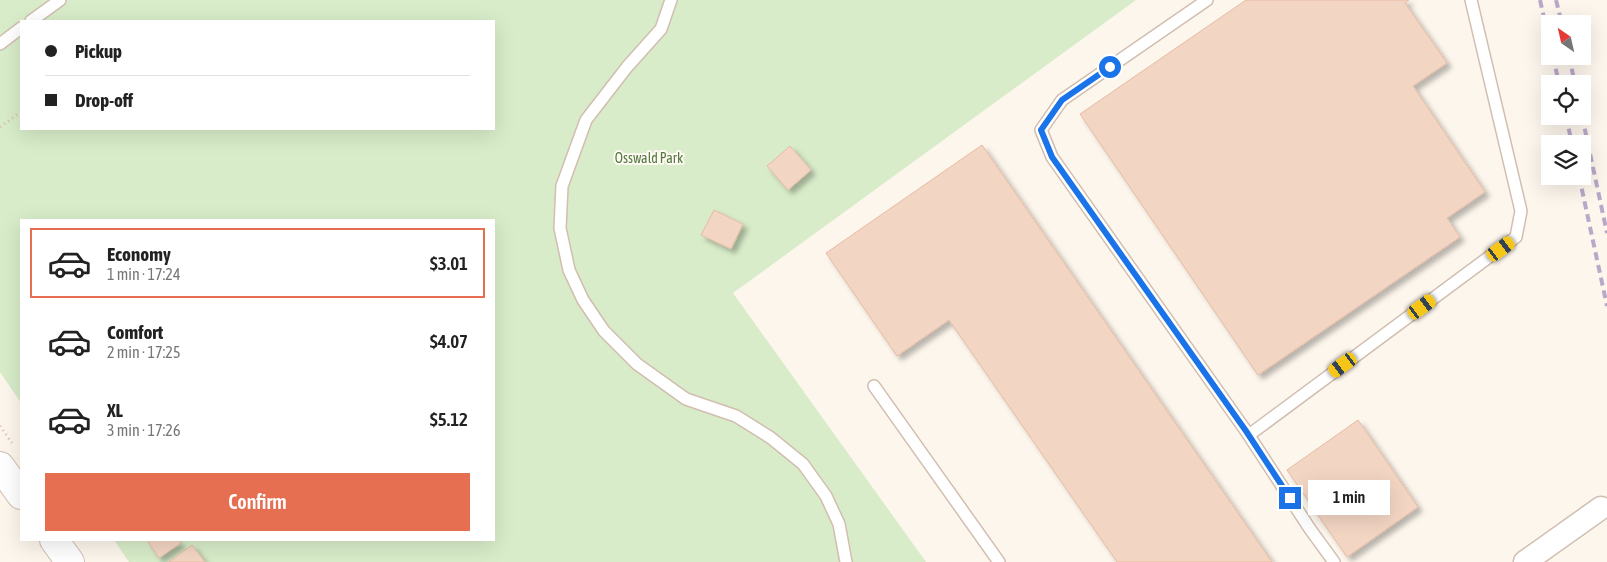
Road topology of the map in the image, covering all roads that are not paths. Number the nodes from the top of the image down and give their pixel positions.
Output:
1 (60, 0) edge
2 (671, 0) edge
3 (1207, 0) edge
4 (1471, 0) edge
5 (32, 20) edge
6 (20, 29) edge
7 (0, 44) edge
8 (874, 386) dead end
9 (1249, 435) junction
10 (8, 457) edge
11 (20, 492) edge
12 (1601, 508) dead end
13 (55, 541) edge
14 (70, 562) edge
15 (846, 562) edge
16 (998, 562) edge
17 (1334, 562) edge
18 (1525, 562) edge

1 - 5 lane
2 - 15 lane
3 - 9 lane
4 - 9 lane
6 - 7 lane
8 - 16 lane
9 - 17 lane
10 - 11 street
12 - 18 street
13 - 14 street

